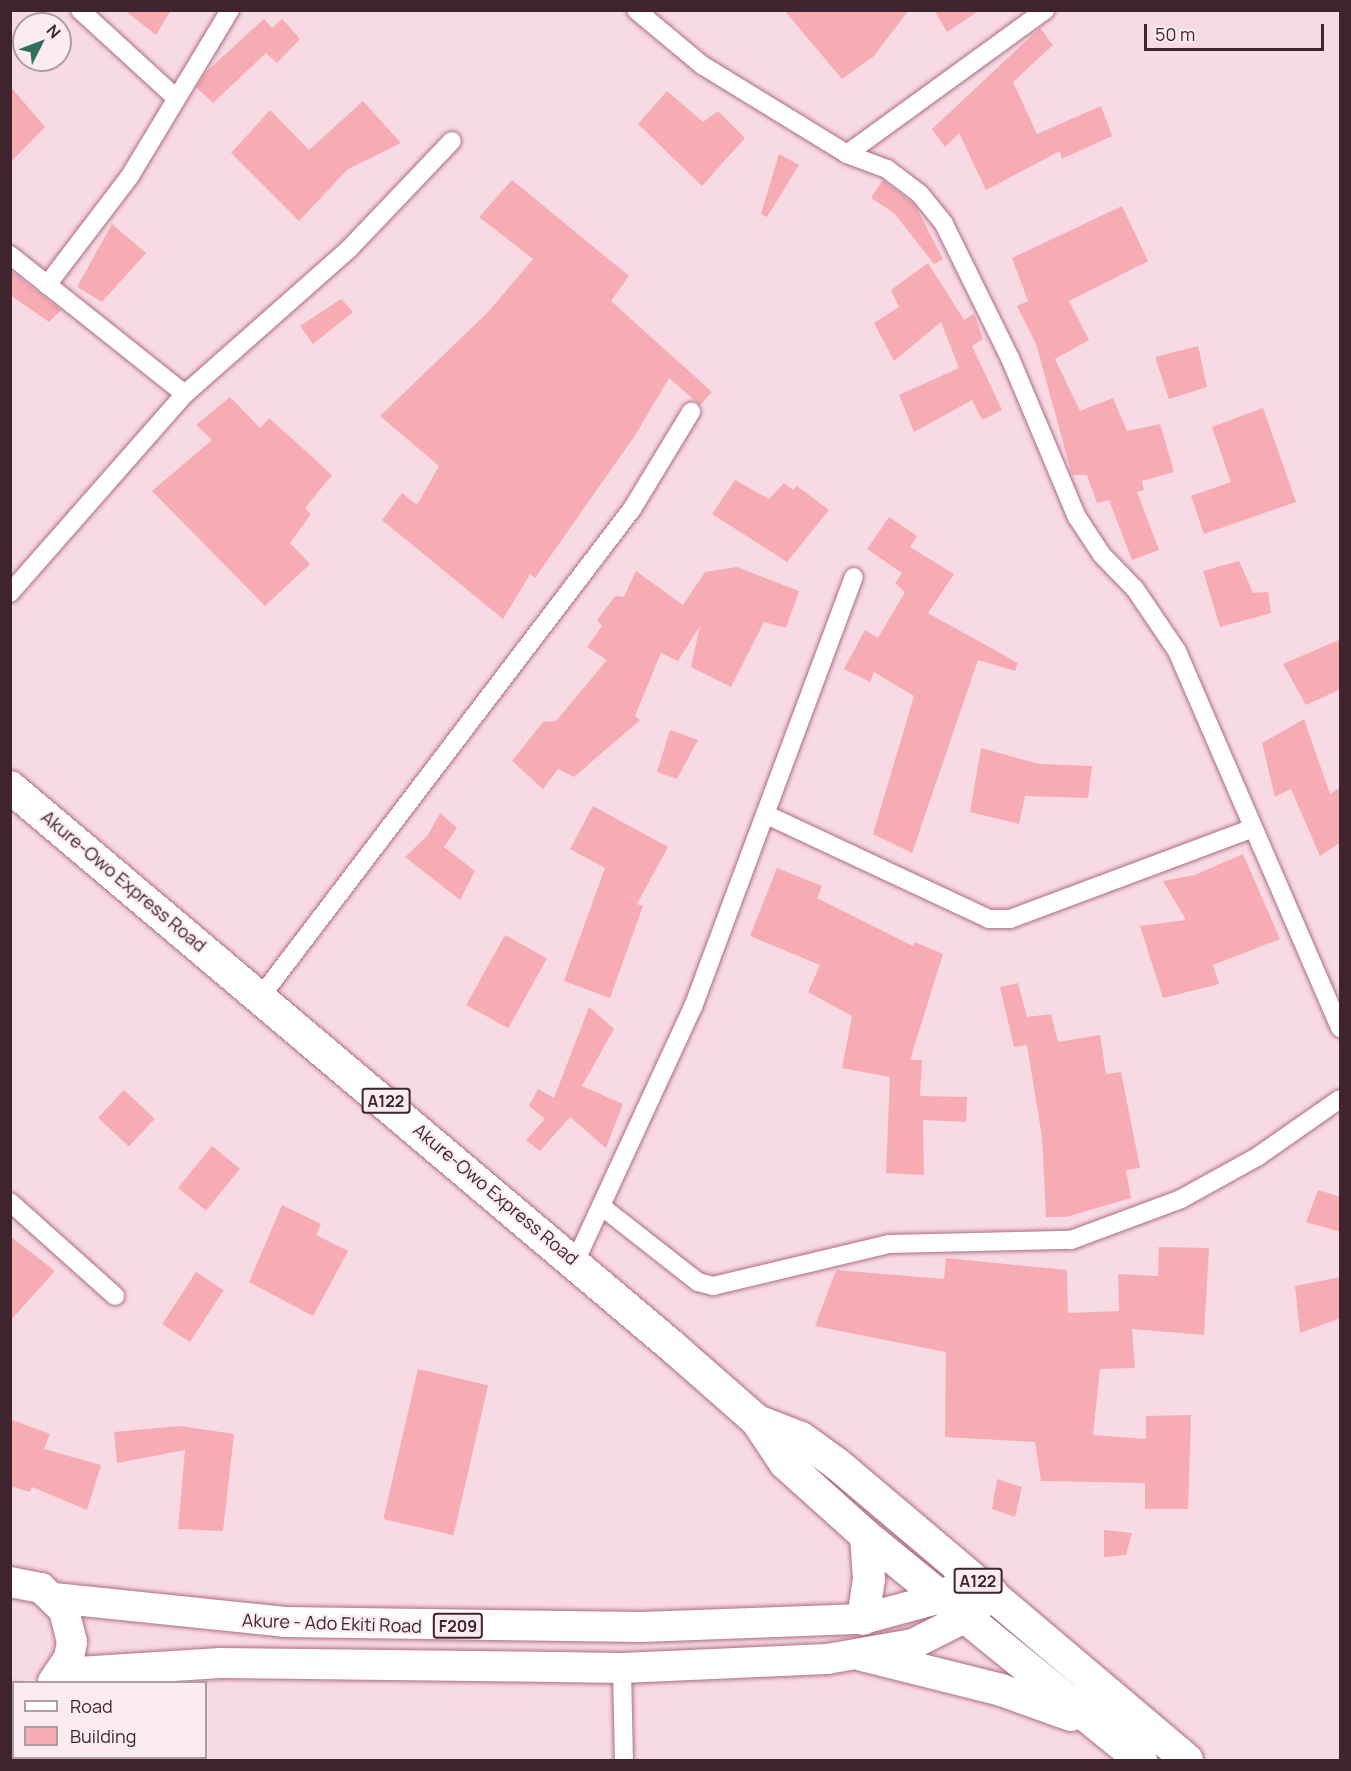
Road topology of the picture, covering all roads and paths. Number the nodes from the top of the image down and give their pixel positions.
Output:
1 (80, 10) edge
2 (230, 10) edge
3 (636, 10) edge
4 (1045, 10) edge
5 (174, 96) junction
6 (452, 141) dead end
7 (848, 154) junction
8 (10, 255) edge
9 (47, 285) junction
10 (185, 394) junction
11 (691, 412) dead end
12 (854, 577) dead end
13 (10, 592) edge
14 (10, 787) edge
15 (767, 815) junction
16 (1253, 828) junction
17 (262, 995) junction
18 (1341, 1028) edge
19 (1341, 1099) edge
20 (10, 1202) edge
21 (601, 1206) junction
22 (574, 1262) junction
23 (115, 1296) dead end
24 (757, 1421) junction
25 (866, 1536) junction
26 (10, 1582) edge
27 (981, 1583) junction
28 (944, 1597) junction
29 (54, 1598) junction
30 (968, 1616) junction
31 (862, 1619) junction
32 (862, 1655) junction
33 (622, 1668) junction
34 (57, 1678) edge
35 (1087, 1720) junction
36 (624, 1761) edge
37 (1141, 1761) edge
38 (1187, 1761) edge

1 - 5 street
2 - 5 street
3 - 7 street
4 - 7 street
5 - 9 street
6 - 10 street
7 - 16 street
8 - 9 street
9 - 10 street
10 - 13 street
11 - 17 street
12 - 15 street
14 - 17 highway, Akure-Owo Express Road / A122
15 - 16 street
15 - 21 street
16 - 18 street
17 - 22 highway, Akure-Owo Express Road / A122
19 - 21 street
20 - 23 street
21 - 22 street
22 - 24 highway, Akure-Owo Express Road / A122
24 - 25 highway, Akure-Owo Express Road / A122
24 - 27 highway, Akure-Owo Express Road / A122
25 - 28 highway, Akure-Owo Express Road / A122
25 - 31 highway
26 - 29 main road, Akure - Ado Ekiti Road
27 - 28 main road
27 - 30 main road, Akure - Ado Ekiti Road
27 - 38 highway, Akure-Owo Express Road / A122
28 - 30 highway, Akure-Owo Express Road / A122
28 - 31 main road, Akure - Ado Ekiti Road
29 - 31 main road, Akure - Ado Ekiti Road / F209
29 - 34 main road
30 - 32 main road, Akure - Ado Ekiti Road
30 - 35 highway, Akure-Owo Express Road / A122
32 - 33 main road, Akure - Ado Ekiti Road / F209
32 - 35 highway
33 - 34 main road, Akure - Ado Ekiti Road / F209
33 - 36 street
35 - 37 highway, Akure-Owo Express Road / A122

